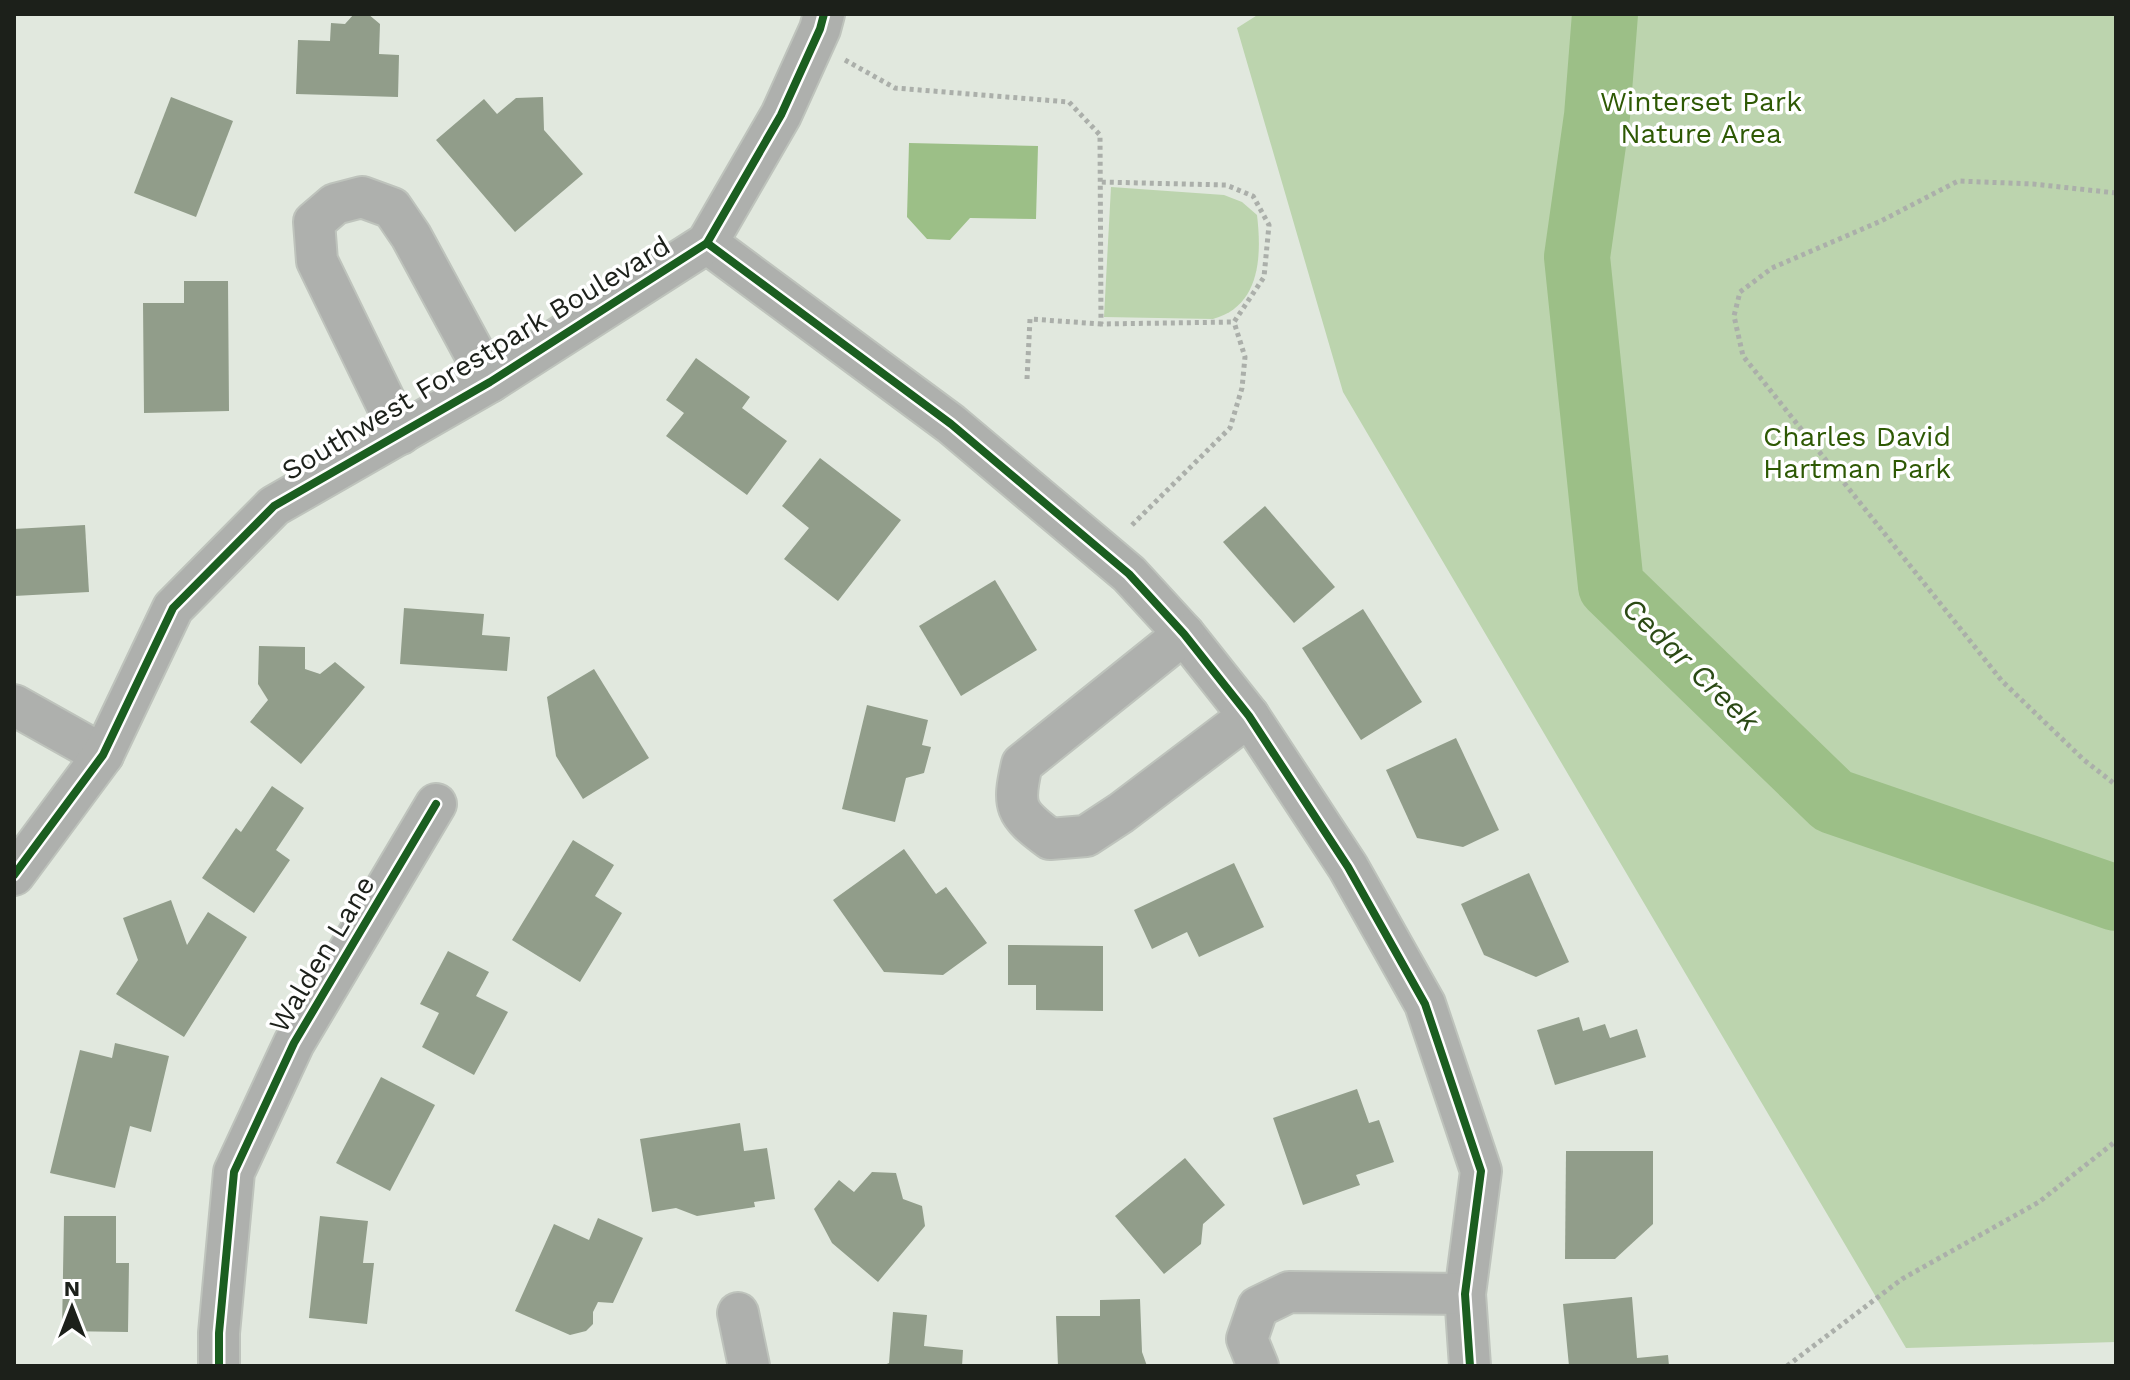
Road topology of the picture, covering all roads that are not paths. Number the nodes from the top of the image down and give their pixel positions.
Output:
1 (824, 14) edge
2 (707, 243) junction
3 (490, 382) junction
4 (401, 434) junction
5 (1184, 634) junction
6 (14, 705) edge
7 (1249, 716) junction
8 (103, 755) junction
9 (436, 804) dead end
10 (14, 875) edge
11 (1465, 1294) junction
12 (738, 1313) dead end
13 (219, 1366) edge
14 (749, 1366) edge
15 (1258, 1366) edge
16 (1470, 1366) edge

1 - 2 street, Southwest Forestpark Boulevard
2 - 3 street, Southwest Forestpark Boulevard
2 - 5 street
3 - 4 street, Southwest Forestpark Boulevard
3 - 4 street
4 - 8 street, Southwest Forestpark Boulevard
5 - 7 street
5 - 7 street
6 - 8 street
7 - 11 street
8 - 10 street, Southwest Forestpark Boulevard
9 - 13 street, Walden Lane
11 - 15 street
11 - 16 street
12 - 14 street

